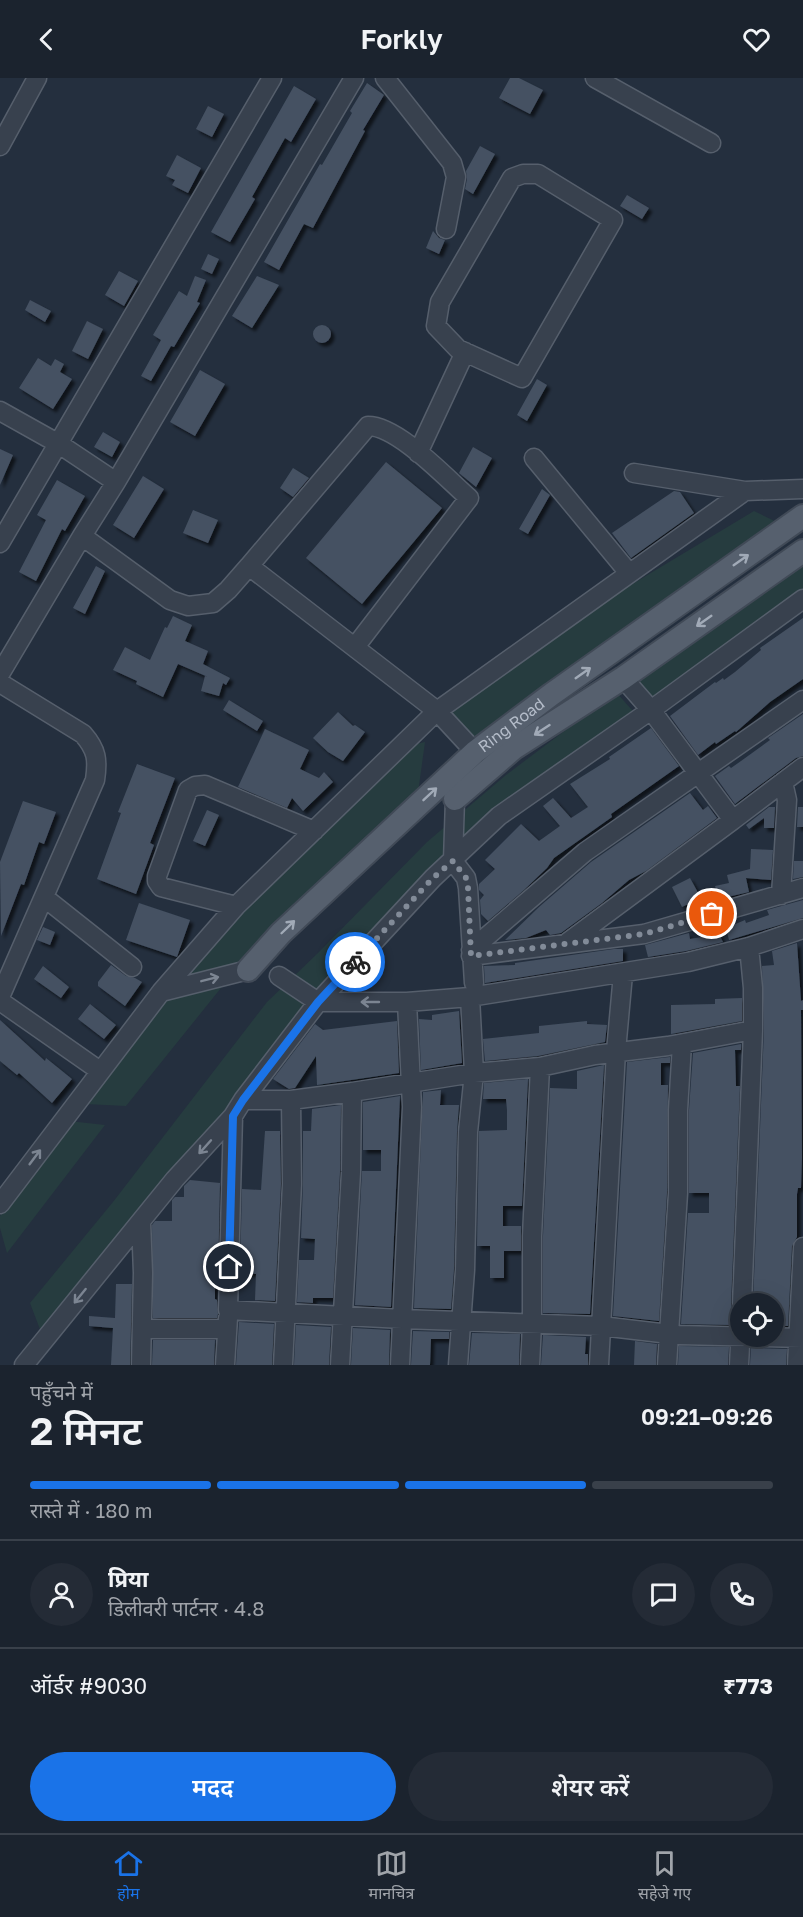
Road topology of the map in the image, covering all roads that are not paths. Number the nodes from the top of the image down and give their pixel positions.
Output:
1 (37, 78) edge
2 (272, 78) edge
3 (354, 78) edge
4 (385, 78) edge
5 (595, 78) edge
6 (711, 143) dead end
7 (0, 146) edge
8 (446, 229) dead end
9 (465, 352) junction
10 (0, 411) edge
11 (59, 444) junction
12 (418, 453) junction
13 (534, 458) dead end
14 (634, 473) dead end
15 (116, 482) junction
16 (803, 489) edge
17 (745, 491) junction
18 (803, 516) edge
19 (82, 536) junction
20 (0, 543) edge
21 (803, 551) edge
22 (249, 566) junction
23 (629, 573) junction
24 (803, 598) edge
25 (355, 648) junction
26 (0, 674) edge
27 (623, 678) junction
28 (0, 682) edge
29 (803, 700) edge
30 (651, 710) junction
31 (437, 711) junction
32 (475, 752) junction
33 (803, 767) edge
34 (698, 773) junction
35 (783, 782) junction
36 (455, 799) joint
37 (733, 820) junction
38 (314, 831) junction
39 (453, 861) junction
40 (803, 888) edge
41 (781, 894) junction
42 (45, 898) junction
43 (236, 906) junction
44 (803, 929) edge
45 (566, 944) junction
46 (749, 947) junction
47 (471, 953) junction
48 (132, 967) dead end
49 (248, 970) joint
50 (623, 974) junction
51 (279, 976) dead end
52 (472, 990) junction
53 (161, 992) junction
54 (0, 999) edge
55 (318, 1002) junction
56 (407, 1002) junction
57 (753, 1030) junction
58 (682, 1044) junction
59 (616, 1052) junction
60 (540, 1067) junction
61 (100, 1071) junction
62 (474, 1073) junction
63 (411, 1082) junction
64 (352, 1092) junction
65 (243, 1100) junction
66 (291, 1100) junction
67 (233, 1116) junction
68 (0, 1204) edge
69 (141, 1221) junction
70 (803, 1247) edge
71 (742, 1293) edge
72 (228, 1310) junction
73 (286, 1312) junction
74 (343, 1316) junction
75 (402, 1319) junction
76 (460, 1321) junction
77 (532, 1324) junction
78 (601, 1326) junction
79 (142, 1329) junction
80 (227, 1329) junction
81 (730, 1331) edge
82 (669, 1334) junction
83 (784, 1336) edge
84 (800, 1338) edge
85 (740, 1347) edge
86 (24, 1365) edge
87 (141, 1365) edge
88 (225, 1365) edge
89 (283, 1365) edge
90 (340, 1365) edge
91 (400, 1365) edge
92 (458, 1365) edge
93 (530, 1365) edge
94 (599, 1365) edge
95 (667, 1365) edge
96 (739, 1365) edge
97 (797, 1365) edge

1 - 7 street
2 - 11 street
3 - 15 street
4 - 8 street
5 - 6 street
9 - 9 street
9 - 12 street
10 - 11 street
11 - 15 street
11 - 20 street
12 - 22 street
12 - 25 street
13 - 23 street
14 - 17 street
15 - 19 street
16 - 17 street
17 - 23 street
32 -> 18 main road, Ring Road
19 - 22 street
19 - 26 street
21 -> 27 main road, Ring Road
22 - 25 street
23 - 31 street
24 - 30 street
25 - 31 street
27 - 30 street
27 -> 36 main road, Ring Road
28 - 42 street
29 - 34 street
30 - 34 street
30 - 39 street
31 - 32 street
31 - 38 street
49 -> 32 main road, Ring Road
33 - 35 street
34 - 37 street
34 - 47 street
35 - 37 street
35 - 41 street
36 - 39 street
37 - 45 street
38 - 43 street
38 - 43 street
39 - 47 street
39 - 55 street
40 - 41 street
41 - 45 street
42 - 48 street
42 - 54 street
43 - 53 street
44 - 46 street
45 - 47 street
46 - 50 street
46 - 57 street
47 - 52 street
53 -> 49 street
50 - 52 street
50 - 59 street
51 - 55 street
52 - 56 street
52 - 62 street
53 - 61 street
54 - 61 street
56 -> 55 street
55 - 65 street
56 - 63 street
57 - 58 street
57 - 71 street
58 - 59 street
58 - 82 street
59 - 60 street
59 - 78 street
60 - 62 street
60 - 77 street
68 -> 61 street
62 - 63 street
62 - 76 street
63 - 64 street
63 - 75 street
64 - 66 street
64 - 74 street
65 - 66 street
65 - 67 street
66 - 73 street
67 -> 69 street
67 - 72 street
69 - 79 street
69 -> 86 street
70 - 84 street
72 - 73 street
72 - 80 street
73 - 74 street
73 - 89 street
74 - 75 street
74 - 90 street
75 - 76 street
75 - 91 street
76 - 77 street
76 - 92 street
77 - 78 street
77 - 93 street
78 - 82 street
78 - 94 street
79 - 80 street
79 - 87 street
80 - 88 street
81 - 82 street
82 - 95 street
83 - 84 street
84 - 97 street
85 - 96 street

